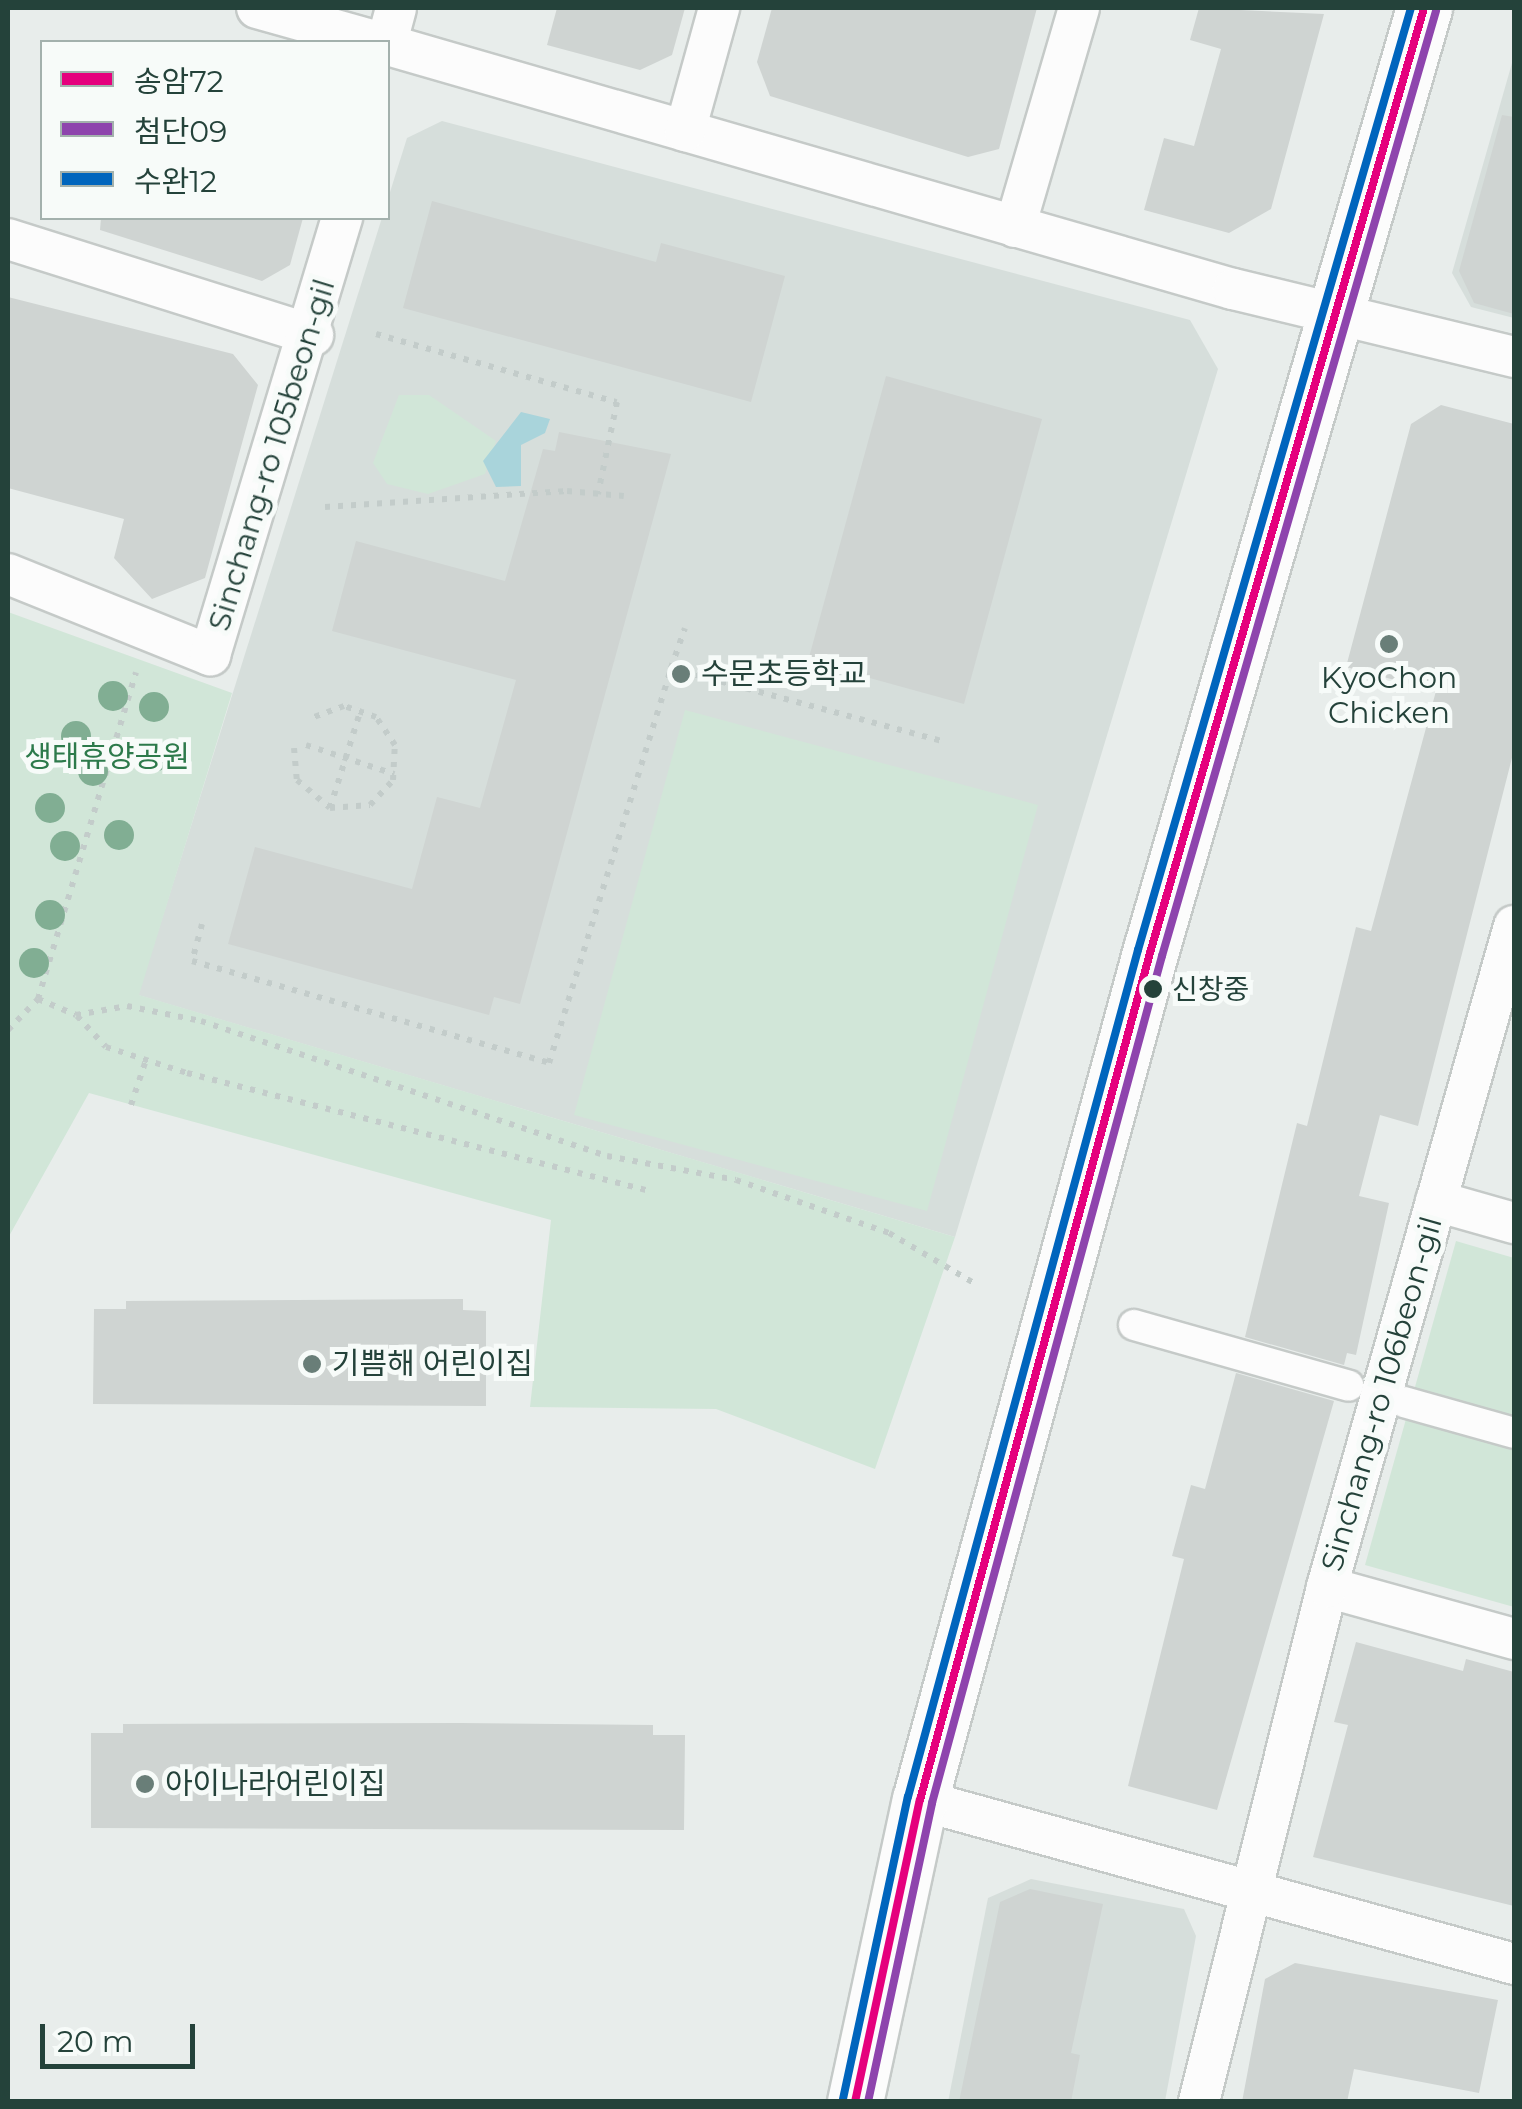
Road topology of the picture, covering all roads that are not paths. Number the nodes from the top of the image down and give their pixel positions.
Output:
1 (257, 8) edge
2 (396, 8) edge
3 (719, 8) edge
4 (1079, 8) edge
5 (1424, 8) edge
6 (371, 40) edge
7 (388, 40) edge
8 (390, 45) edge
9 (685, 131) junction
10 (342, 220) edge
11 (1016, 226) junction
12 (8, 239) edge
13 (1336, 314) junction
14 (313, 335) junction
15 (1514, 358) edge
16 (8, 574) edge
17 (1514, 926) edge
18 (1436, 1201) junction
19 (1514, 1223) edge
20 (1134, 1325) dead end
21 (1349, 1386) dead end
22 (1404, 1402) dead end
23 (1514, 1433) edge
24 (1327, 1587) junction
25 (1514, 1639) edge
26 (920, 1800) junction
27 (1250, 1893) junction
28 (1514, 1964) edge
29 (855, 2102) edge
30 (1199, 2102) edge

1 - 6 street
2 - 7 street
3 - 9 street
4 - 11 street
5 - 13 main road
8 - 9 street
9 - 11 street
10 - 14 street, Sinchang-ro 105beon-gil
11 - 13 street
12 - 14 street
13 - 15 street
13 - 26 main road
14 - 16 street, Sinchang-ro 105beon-gil
17 - 18 street, Sinchang-ro 106beon-gil
18 - 19 street, Sinchang-ro 106beon-gil
18 - 24 street, Sinchang-ro 106beon-gil
20 - 21 street
22 - 23 street
24 - 25 street
24 - 27 street, Sinchang-ro 106beon-gil
26 - 27 street
26 - 29 main road
27 - 28 street
27 - 30 street, Sinchang-ro 106beon-gil

